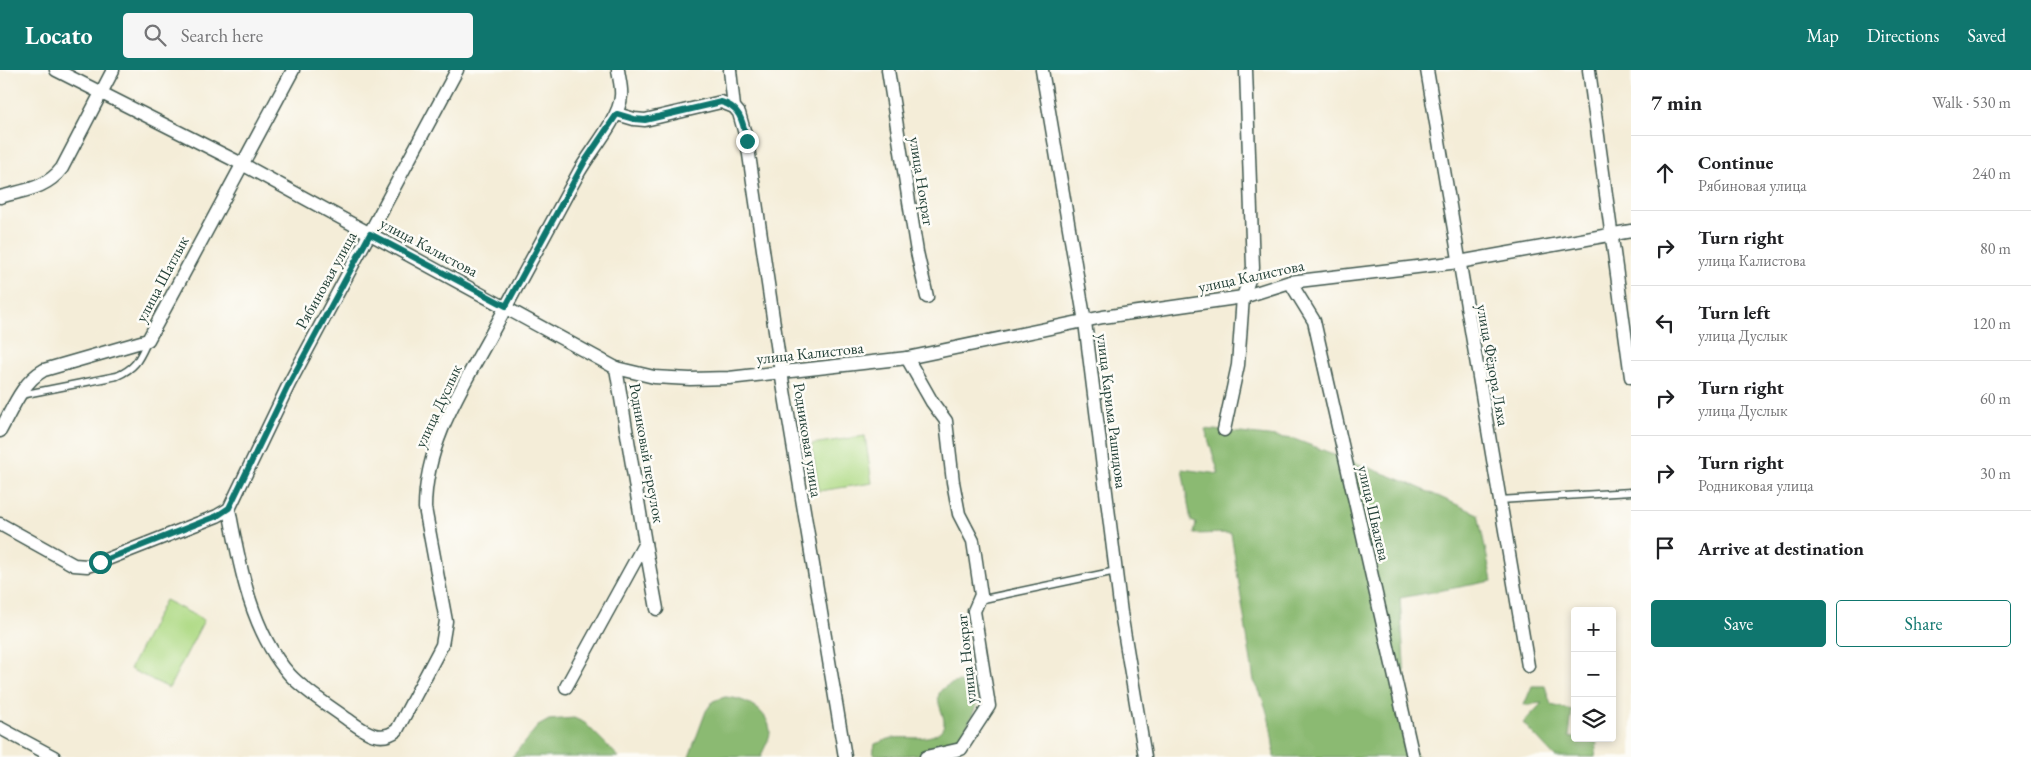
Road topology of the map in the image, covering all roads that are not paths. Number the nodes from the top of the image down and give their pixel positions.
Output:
1 (56, 70) edge
2 (113, 70) edge
3 (293, 70) edge
4 (457, 70) edge
5 (618, 70) edge
6 (730, 70) edge
7 (888, 70) edge
8 (1042, 70) edge
9 (1246, 70) edge
10 (1427, 70) edge
11 (1589, 70) edge
12 (102, 93) junction
13 (734, 107) junction
14 (617, 114) junction
15 (242, 164) junction
16 (0, 197) edge
17 (1631, 231) edge
18 (370, 234) junction
19 (1611, 234) junction
20 (1459, 262) junction
21 (1290, 282) junction
22 (927, 297) dead end
23 (1243, 297) junction
24 (506, 306) junction
25 (1084, 322) junction
26 (148, 340) junction
27 (907, 358) junction
28 (616, 368) junction
29 (781, 372) junction
30 (1631, 377) edge
31 (20, 396) junction
32 (1224, 430) dead end
33 (0, 432) edge
34 (1631, 492) edge
35 (1499, 500) junction
36 (229, 508) junction
37 (0, 524) edge
38 (645, 543) junction
39 (1116, 571) junction
40 (979, 600) junction
41 (657, 610) dead end
42 (1528, 666) dead end
43 (566, 688) dead end
44 (0, 728) edge
45 (54, 757) edge
46 (845, 757) edge
47 (926, 757) edge
48 (1145, 757) edge
49 (1413, 757) edge

1 - 12 street, улица Калистова
2 - 12 street
3 - 15 street, улица Шатлык
4 - 18 street, Рябиновая улица
5 - 14 street, улица Дуслык
6 - 13 street, Родниковая улица
7 - 22 street, улица Нократ
8 - 25 street, улица Карима Рашидова
9 - 23 street
10 - 20 street, улица Фёдора Ляха
11 - 19 street
12 - 15 street, улица Калистова
12 - 16 street
13 - 14 street
13 - 29 street, Родниковая улица
14 - 24 street, улица Дуслык
15 - 18 street, улица Калистова
15 - 26 street, улица Шатлык
17 - 19 street, улица Калистова
18 - 24 street, улица Калистова
18 - 36 street, Рябиновая улица
19 - 20 street, улица Калистова
19 - 30 street
20 - 21 street, улица Калистова
20 - 35 street, улица Фёдора Ляха
21 - 23 street, улица Калистова
21 - 49 street, улица Швалева
23 - 25 street, улица Калистова
23 - 32 street
24 - 28 street, улица Калистова
24 - 36 street, улица Дуслык
25 - 27 street, улица Калистова
25 - 39 street, улица Карима Рашидова
26 - 31 street, улица Шатлык
26 - 31 lane
27 - 29 street, улица Калистова
27 - 40 street, улица Нократ
28 - 29 street, улица Калистова
28 - 38 street, Родниковый переулок
29 - 46 street, Родниковая улица
31 - 33 street, улица Шатлык
34 - 35 lane
35 - 42 street, улица Фёдора Ляха
36 - 37 street
38 - 41 street, Родниковый переулок
38 - 43 street, Родниковый переулок
39 - 40 lane
39 - 48 street, улица Карима Рашидова
40 - 47 street, улица Нократ
44 - 45 street

